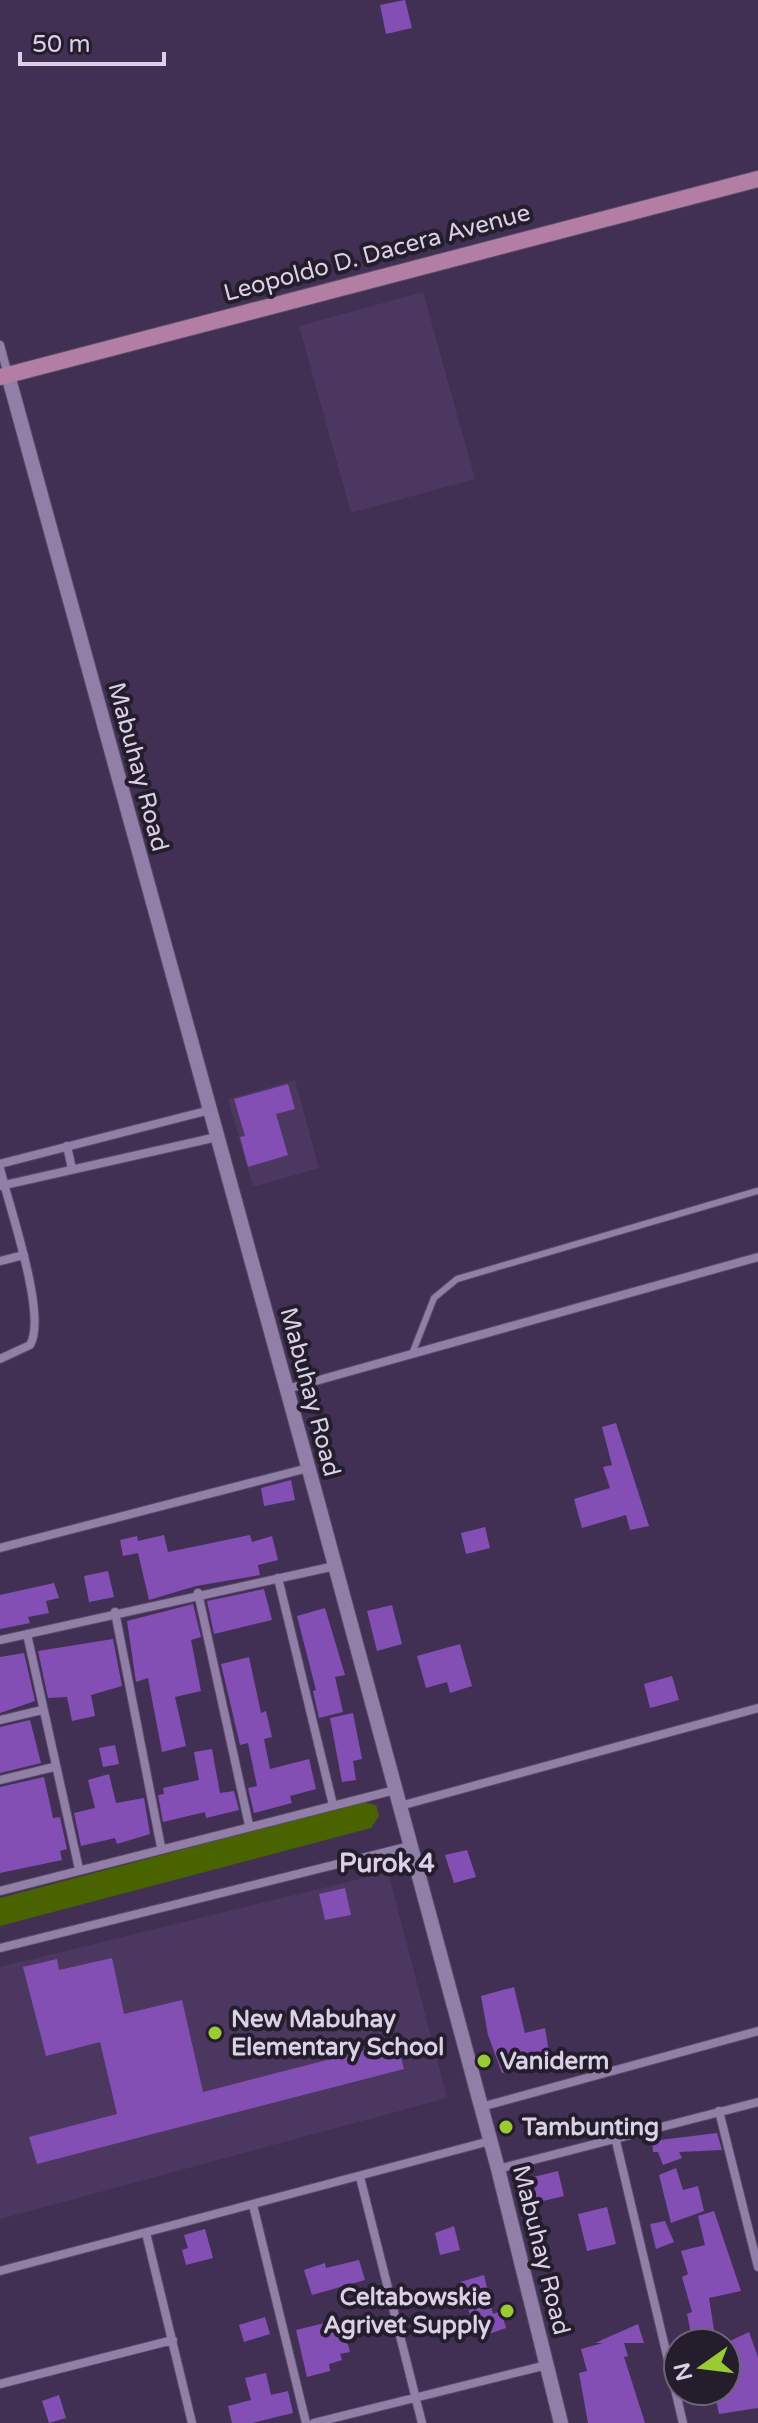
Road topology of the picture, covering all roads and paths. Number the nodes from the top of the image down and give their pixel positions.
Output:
1 (758, 179) edge
2 (0, 345) edge
3 (4, 376) edge
4 (210, 1110) junction
5 (217, 1137) junction
6 (67, 1146) junction
7 (0, 1166) edge
8 (72, 1169) junction
9 (2, 1187) edge
10 (757, 1191) edge
11 (24, 1255) junction
12 (758, 1257) edge
13 (0, 1261) edge
14 (411, 1355) junction
15 (0, 1359) edge
16 (287, 1389) junction
17 (308, 1468) junction
18 (0, 1548) edge
19 (335, 1566) junction
20 (278, 1578) junction
21 (198, 1593) junction
22 (115, 1612) junction
23 (27, 1634) junction
24 (0, 1640) edge
25 (758, 1708) edge
26 (42, 1710) junction
27 (0, 1720) edge
28 (54, 1767) junction
29 (0, 1780) edge
30 (395, 1790) junction
31 (333, 1805) junction
32 (400, 1806) junction
33 (249, 1825) junction
34 (410, 1846) junction
35 (161, 1847) junction
36 (79, 1869) junction
37 (0, 1891) edge
38 (0, 1948) edge
39 (758, 2031) edge
40 (758, 2102) edge
41 (481, 2107) junction
42 (719, 2111) junction
43 (615, 2137) junction
44 (490, 2141) junction
45 (498, 2169) junction
46 (360, 2177) junction
47 (253, 2205) junction
48 (146, 2233) junction
49 (758, 2267) edge
50 (0, 2271) edge
51 (173, 2340) junction
52 (547, 2365) junction
53 (0, 2384) edge
54 (416, 2397) junction
55 (192, 2423) edge
56 (306, 2423) edge
57 (314, 2423) edge
58 (422, 2423) edge
59 (561, 2423) edge
60 (683, 2423) edge

1 - 3 main road, Leopoldo D. Dacera Avenue
2 - 3 street
3 - 4 street, Mabuhay Road
4 - 5 street, Mabuhay Road
4 - 6 street
5 - 8 street
5 - 16 street, Mabuhay Road
6 - 7 street
6 - 8 street
7 - 9 street
8 - 9 street
9 - 11 street
10 - 14 lane
11 - 13 street
11 - 15 street
12 - 14 street
14 - 16 street
16 - 17 street, Mabuhay Road
17 - 18 street
17 - 19 street, Mabuhay Road
19 - 20 street
19 - 30 street, Mabuhay Road
20 - 21 street
20 - 31 street
21 - 22 street
21 - 33 street
22 - 23 street
22 - 35 street
23 - 24 street
23 - 26 street
25 - 32 street
26 - 27 street
26 - 28 street
28 - 29 street
28 - 36 street
30 - 31 street
30 - 32 street, Mabuhay Road
31 - 33 street
32 - 34 street, Mabuhay Road
33 - 35 street
34 - 38 street
34 - 41 street, Mabuhay Road
35 - 36 street
36 - 37 street
39 - 41 street
40 - 42 street
41 - 44 street, Mabuhay Road
42 - 43 street
42 - 49 street
43 - 45 street
43 - 60 street
44 - 45 street, Mabuhay Road
44 - 46 street
45 - 52 street, Mabuhay Road
46 - 47 street
46 - 54 street
47 - 48 street
47 - 56 street
48 - 50 street
48 - 51 street
51 - 53 street
51 - 55 street
52 - 54 street
52 - 59 street, Mabuhay Road
54 - 57 street
54 - 58 street

